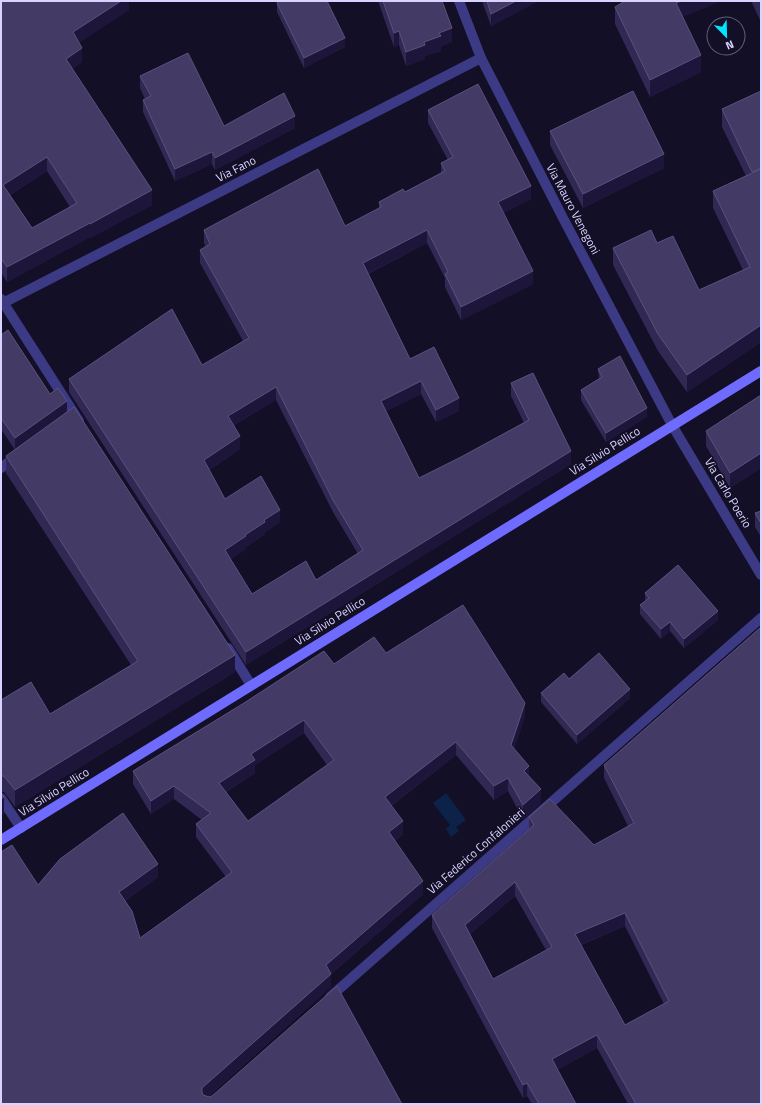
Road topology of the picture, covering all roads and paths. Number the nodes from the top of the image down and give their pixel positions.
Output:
1 (459, 1) edge
2 (480, 58) junction
3 (2, 301) edge
4 (761, 371) edge
5 (75, 415) junction
6 (65, 422) edge
7 (672, 425) junction
8 (84, 428) edge
9 (27, 449) edge
10 (1, 468) edge
11 (761, 575) edge
12 (761, 618) edge
13 (221, 638) edge
14 (252, 685) junction
15 (1, 798) edge
16 (20, 828) junction
17 (1, 840) edge
18 (320, 1006) edge

1 - 2 street, Via Mauro Venegoni
2 - 3 street, Via Fano
2 - 7 street, Via Mauro Venegoni
3 - 5 street
4 - 7 street, Via Silvio Pellico
5 - 6 street
5 - 8 street
7 - 11 street, Via Carlo Poerio
7 - 14 street, Via Silvio Pellico
9 - 10 street
12 - 18 street, Via Federico Confalonieri
13 - 14 street
14 - 16 street, Via Silvio Pellico
15 - 16 street
16 - 17 street, Via Silvio Pellico

